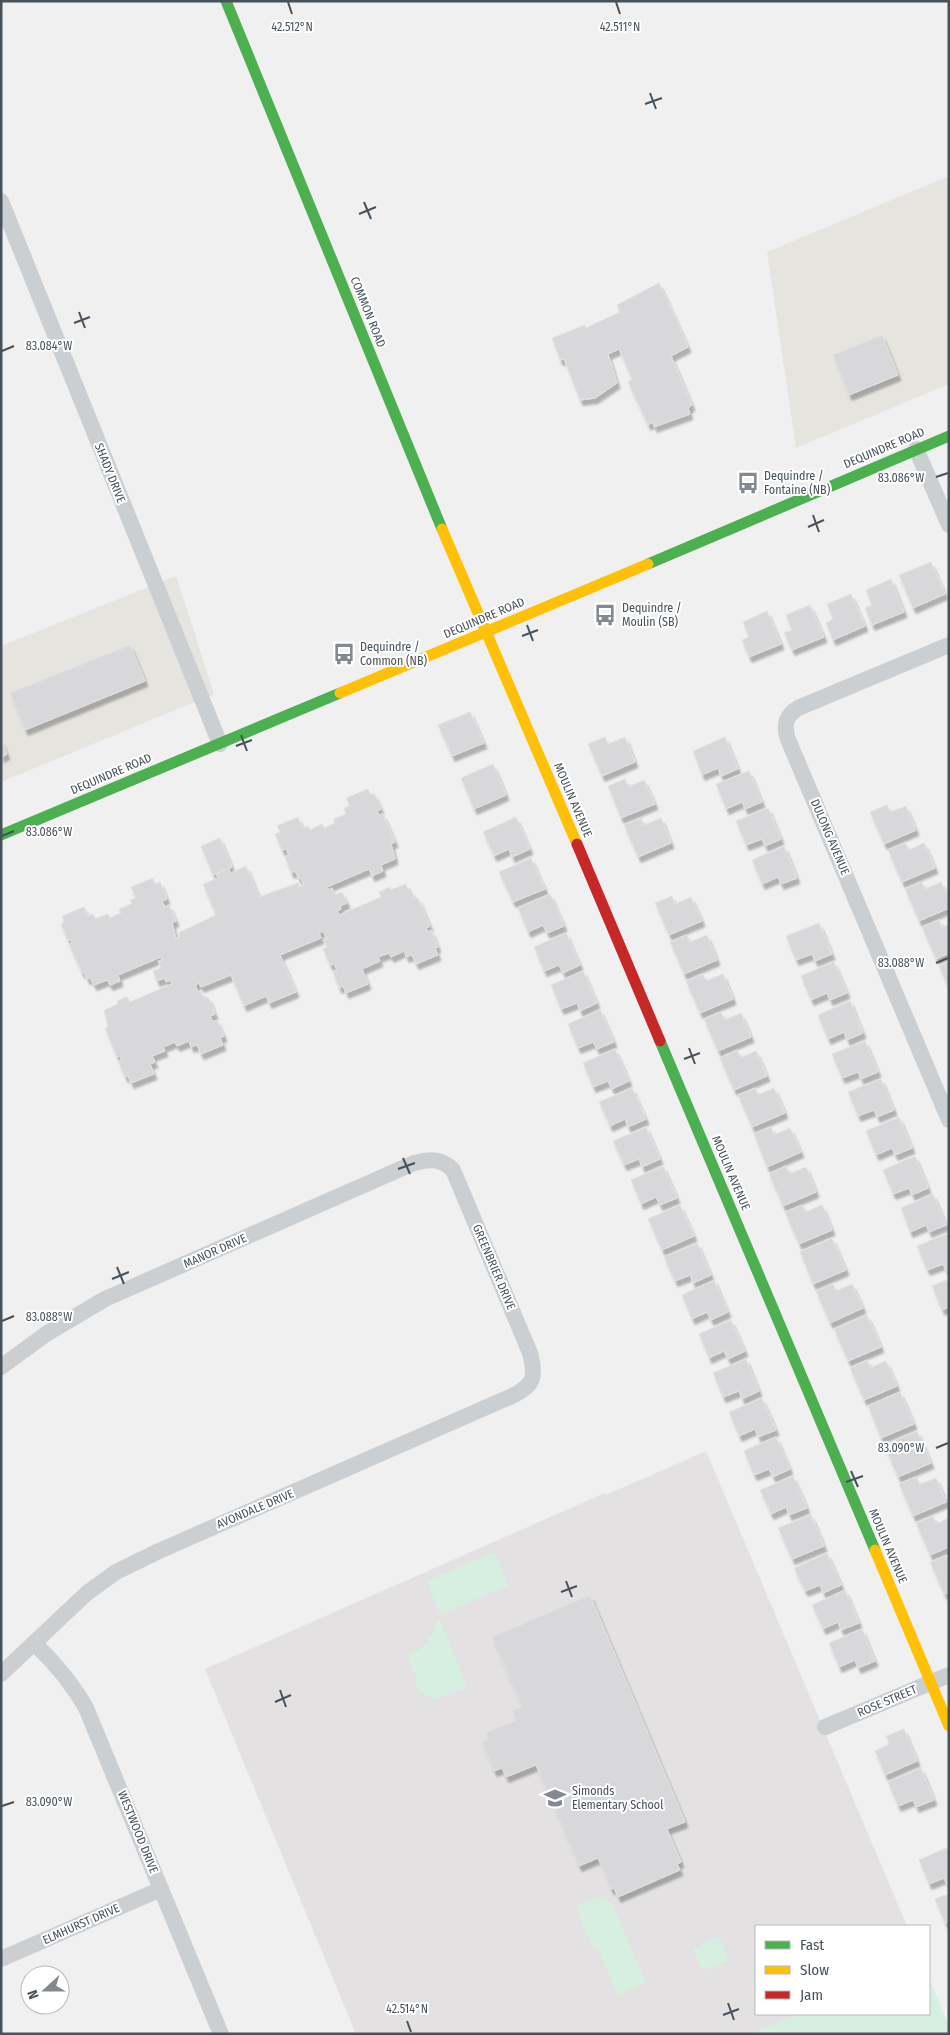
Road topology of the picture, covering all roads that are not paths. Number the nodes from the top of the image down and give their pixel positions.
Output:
1 (226, 1) edge
2 (1, 201) edge
3 (949, 436) edge
4 (916, 449) junction
5 (949, 525) edge
6 (487, 632) junction
7 (949, 645) edge
8 (220, 744) junction
9 (1, 835) edge
10 (949, 1120) edge
11 (440, 1160) joint
12 (1, 1367) edge
13 (532, 1380) joint
14 (34, 1643) junction
15 (1, 1674) edge
16 (949, 1675) edge
17 (931, 1683) junction
18 (949, 1726) edge
19 (825, 1728) dead end
20 (161, 1889) junction
21 (1, 1959) edge
22 (221, 2034) edge

1 - 6 street, COMMON ROAD
2 - 8 street, SHADY DRIVE
3 - 4 street, DEQUINDRE ROAD
4 - 5 street
4 - 6 street, DEQUINDRE ROAD
6 - 8 street, DEQUINDRE ROAD
6 - 17 street, MOULIN AVENUE
7 - 10 street, DULONG AVENUE
8 - 9 street, DEQUINDRE ROAD
11 - 12 street, MANOR DRIVE
11 - 13 street, GREENBRIER DRIVE
13 - 14 street, AVONDALE DRIVE
14 - 15 street, AVONDALE DRIVE
14 - 20 street, WESTWOOD DRIVE
16 - 17 street, ROSE STREET
17 - 18 street, MOULIN AVENUE
17 - 19 street, ROSE STREET
20 - 21 street, ELMHURST DRIVE
20 - 22 street, WESTWOOD DRIVE

